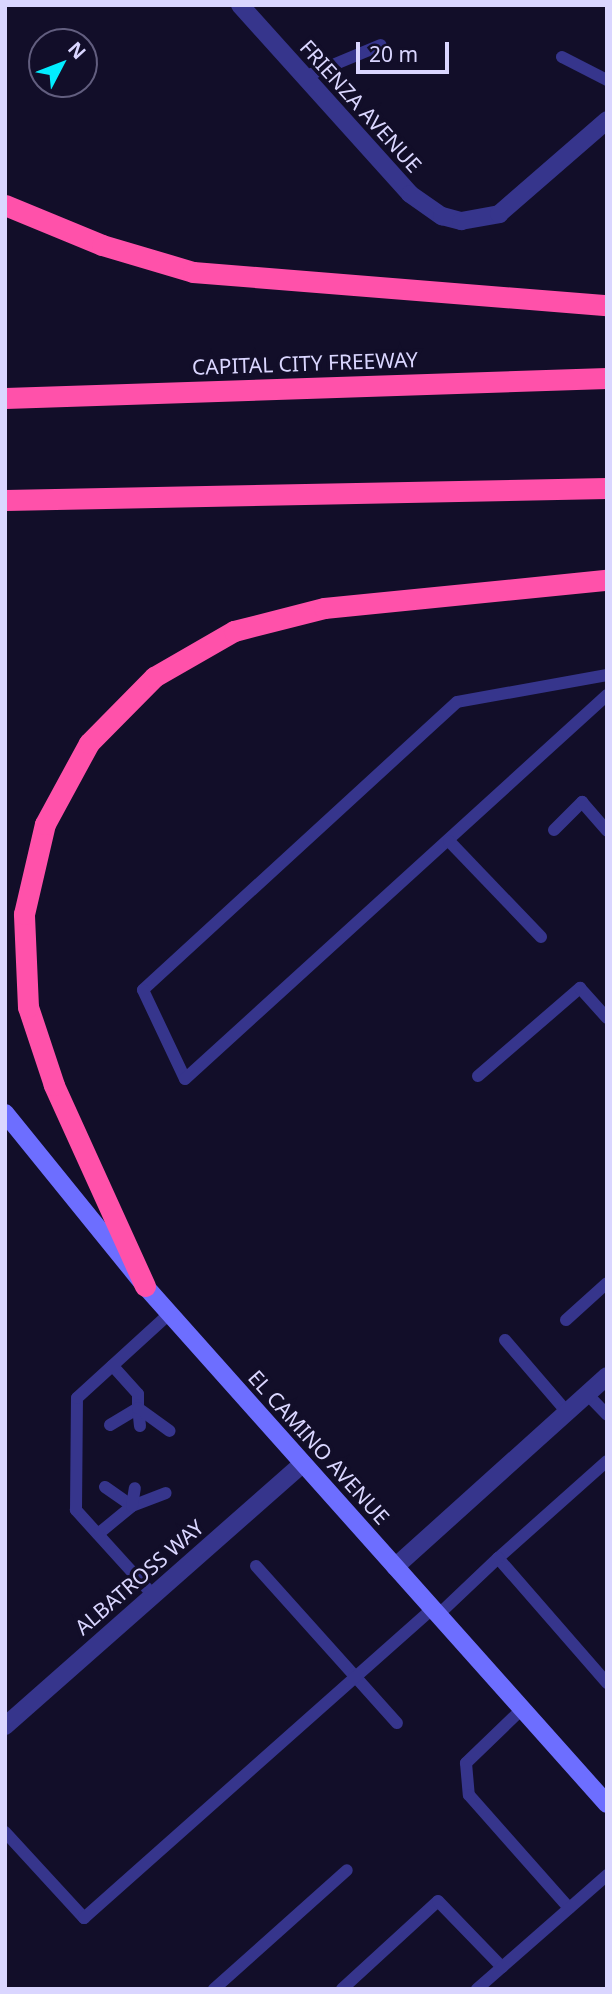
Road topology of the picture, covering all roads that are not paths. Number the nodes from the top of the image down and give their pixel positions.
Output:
1 (240, 5) edge
2 (382, 45) dead end
3 (562, 57) dead end
4 (304, 77) junction
5 (607, 80) edge
6 (607, 120) edge
7 (5, 205) edge
8 (607, 305) edge
9 (607, 378) edge
10 (5, 398) edge
11 (607, 488) edge
12 (5, 500) edge
13 (607, 580) edge
14 (607, 675) edge
15 (607, 695) edge
16 (554, 830) dead end
17 (607, 831) edge
18 (449, 841) junction
19 (541, 937) dead end
20 (607, 1018) edge
21 (478, 1076) dead end
22 (5, 1112) edge
23 (607, 1283) edge
24 (145, 1286) junction
25 (169, 1314) junction
26 (566, 1320) dead end
27 (505, 1340) dead end
28 (113, 1366) junction
29 (607, 1376) edge
30 (587, 1394) junction
31 (138, 1408) junction
32 (567, 1412) junction
33 (607, 1415) edge
34 (110, 1425) dead end
35 (140, 1426) dead end
36 (170, 1432) dead end
37 (607, 1461) edge
38 (303, 1463) junction
39 (105, 1487) dead end
40 (135, 1488) dead end
41 (166, 1493) dead end
42 (132, 1506) junction
43 (98, 1534) junction
44 (498, 1558) junction
45 (256, 1566) dead end
46 (395, 1567) junction
47 (153, 1595) junction
48 (435, 1612) junction
49 (355, 1677) junction
50 (607, 1683) edge
51 (522, 1709) junction
52 (397, 1723) dead end
53 (5, 1726) edge
54 (607, 1804) edge
55 (5, 1832) edge
56 (347, 1870) dead end
57 (607, 1875) edge
58 (569, 1908) junction
59 (502, 1967) junction
60 (214, 1989) edge
61 (341, 1989) edge
62 (477, 1989) edge

1 - 4 street, FRIENZA AVENUE
2 - 4 lane
3 - 5 lane
4 - 6 street, FRIENZA AVENUE
7 - 8 highway
9 - 10 highway, CAPITAL CITY FREEWAY
11 - 12 highway
13 - 24 highway
14 - 18 lane
15 - 18 lane
16 - 17 lane
18 - 19 lane
20 - 21 lane
22 - 24 main road, EL CAMINO AVENUE
23 - 26 lane
24 - 25 main road, EL CAMINO AVENUE
25 - 28 lane
25 - 38 main road, EL CAMINO AVENUE
27 - 32 lane
28 - 31 lane
28 - 43 lane
29 - 30 street
30 - 32 street
30 - 33 lane
31 - 34 lane
31 - 35 lane
31 - 36 lane
32 - 46 street
37 - 44 lane
38 - 46 main road, EL CAMINO AVENUE
38 - 47 street, ALBATROSS WAY
39 - 42 lane
40 - 42 lane
41 - 42 lane
42 - 43 lane
43 - 47 lane
44 - 48 lane
44 - 50 lane
45 - 49 lane
46 - 48 main road, EL CAMINO AVENUE
47 - 53 street, ALBATROSS WAY
48 - 49 lane
48 - 51 main road, EL CAMINO AVENUE
49 - 52 lane
49 - 55 lane
51 - 54 main road, EL CAMINO AVENUE
51 - 58 lane
56 - 60 lane
57 - 58 lane
58 - 59 lane
59 - 61 lane
59 - 62 lane

